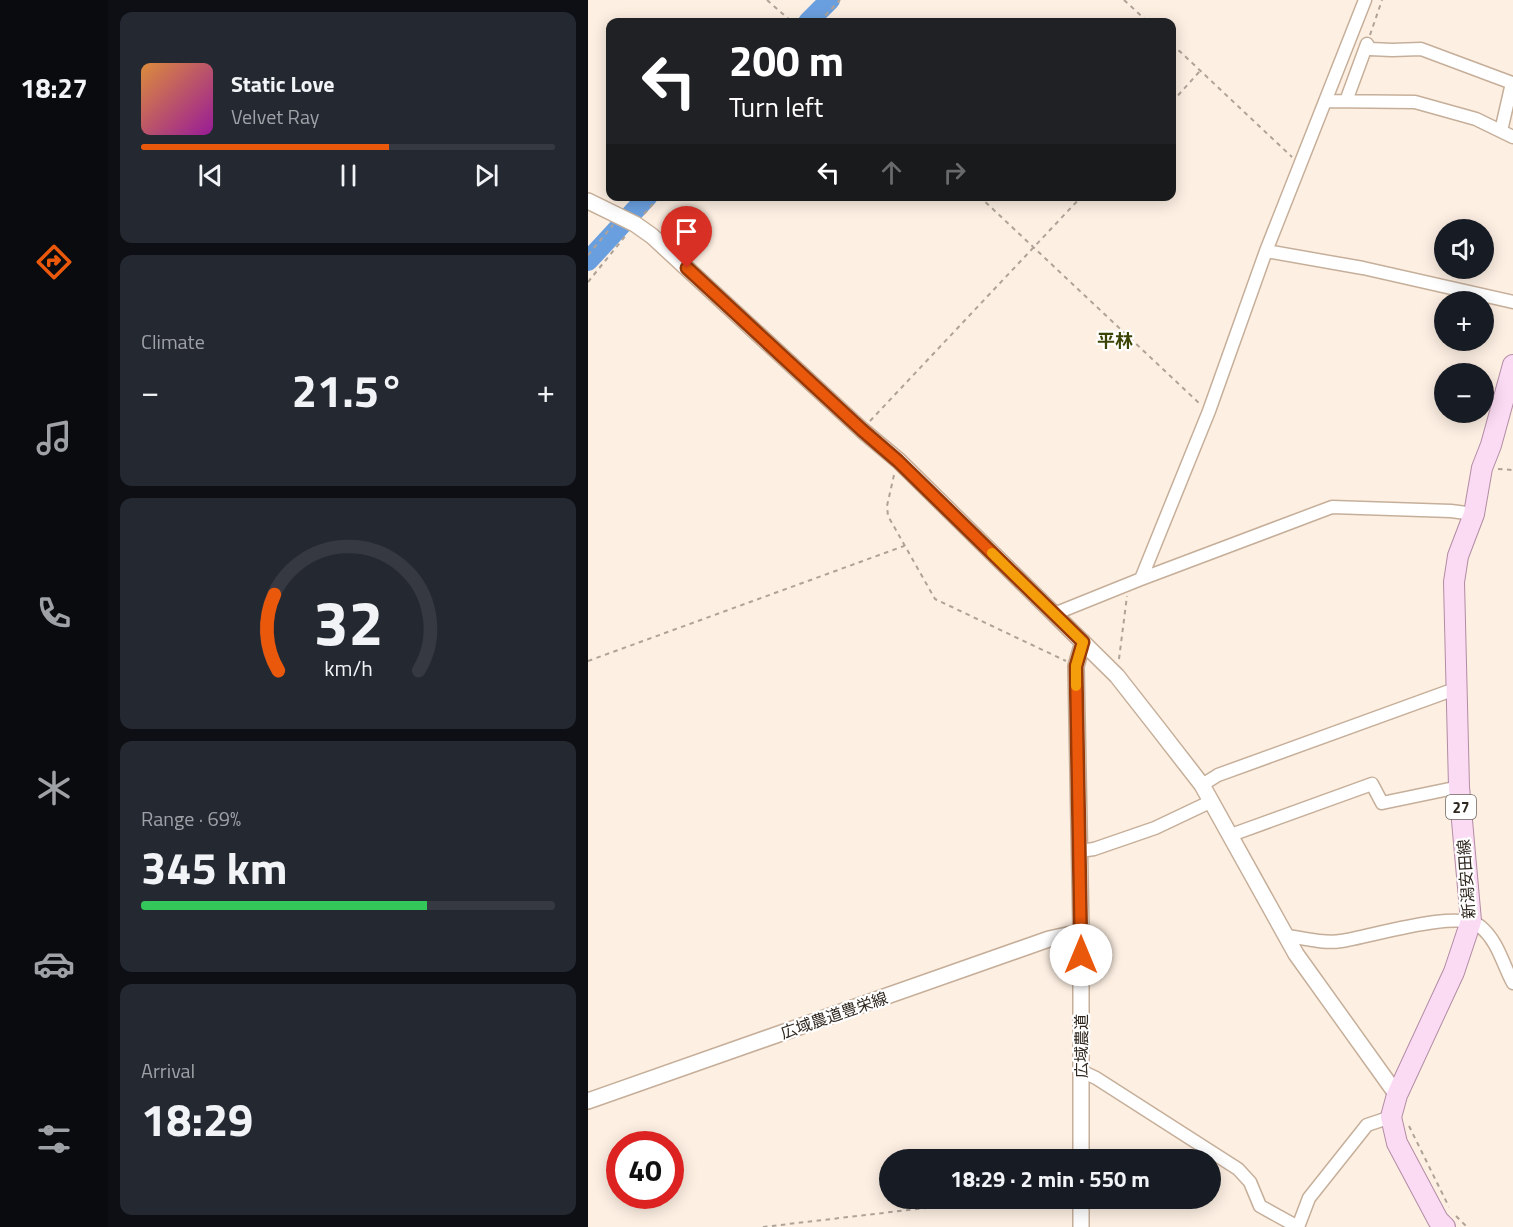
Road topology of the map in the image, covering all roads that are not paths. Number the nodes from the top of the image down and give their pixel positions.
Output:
1 (1365, 0) edge
2 (1326, 101) junction
3 (1346, 101) junction
4 (1501, 131) junction
5 (1513, 137) edge
6 (588, 201) edge
7 (1266, 251) junction
8 (1513, 302) edge
9 (1513, 365) edge
10 (1474, 514) junction
11 (1141, 579) junction
12 (1054, 614) junction
13 (1083, 642) junction
14 (1455, 689) junction
15 (1203, 785) junction
16 (1459, 787) junction
17 (1212, 801) junction
18 (1231, 835) junction
19 (1080, 851) junction
20 (1470, 921) junction
21 (1081, 932) junction
22 (1287, 936) junction
23 (1513, 983) edge
24 (1081, 1071) junction
25 (1397, 1095) junction
26 (588, 1101) edge
27 (1399, 1119) junction
28 (1081, 1149) edge
29 (1081, 1209) edge
30 (1081, 1227) edge
31 (1445, 1227) edge

1 - 2 street
2 - 3 street
2 - 7 street
3 - 4 street
3 - 4 street
4 - 5 street
6 - 12 street
7 - 8 street
7 - 11 street
9 - 10 main road, 新潟安田線 / 27
10 - 11 street
10 - 14 main road, 新潟安田線 / 27
11 - 12 street
12 - 13 street
13 - 15 street
13 - 19 street, 広域農道
14 - 15 street
14 - 16 main road, 新潟安田線 / 27
15 - 17 street
16 - 18 street
16 - 20 main road, 新潟安田線 / 27
17 - 18 street
17 - 19 street
18 - 22 street
19 - 21 street, 広域農道
20 - 22 street
20 - 23 street
20 - 25 main road, 新潟安田線 / 27
21 - 24 street, 広域農道
21 - 26 street, 広域農道豊栄線
22 - 25 street
24 - 27 street
24 - 28 street, 広域農道
25 - 27 main road, 新潟安田線 / 27
27 - 31 main road
29 - 30 street

